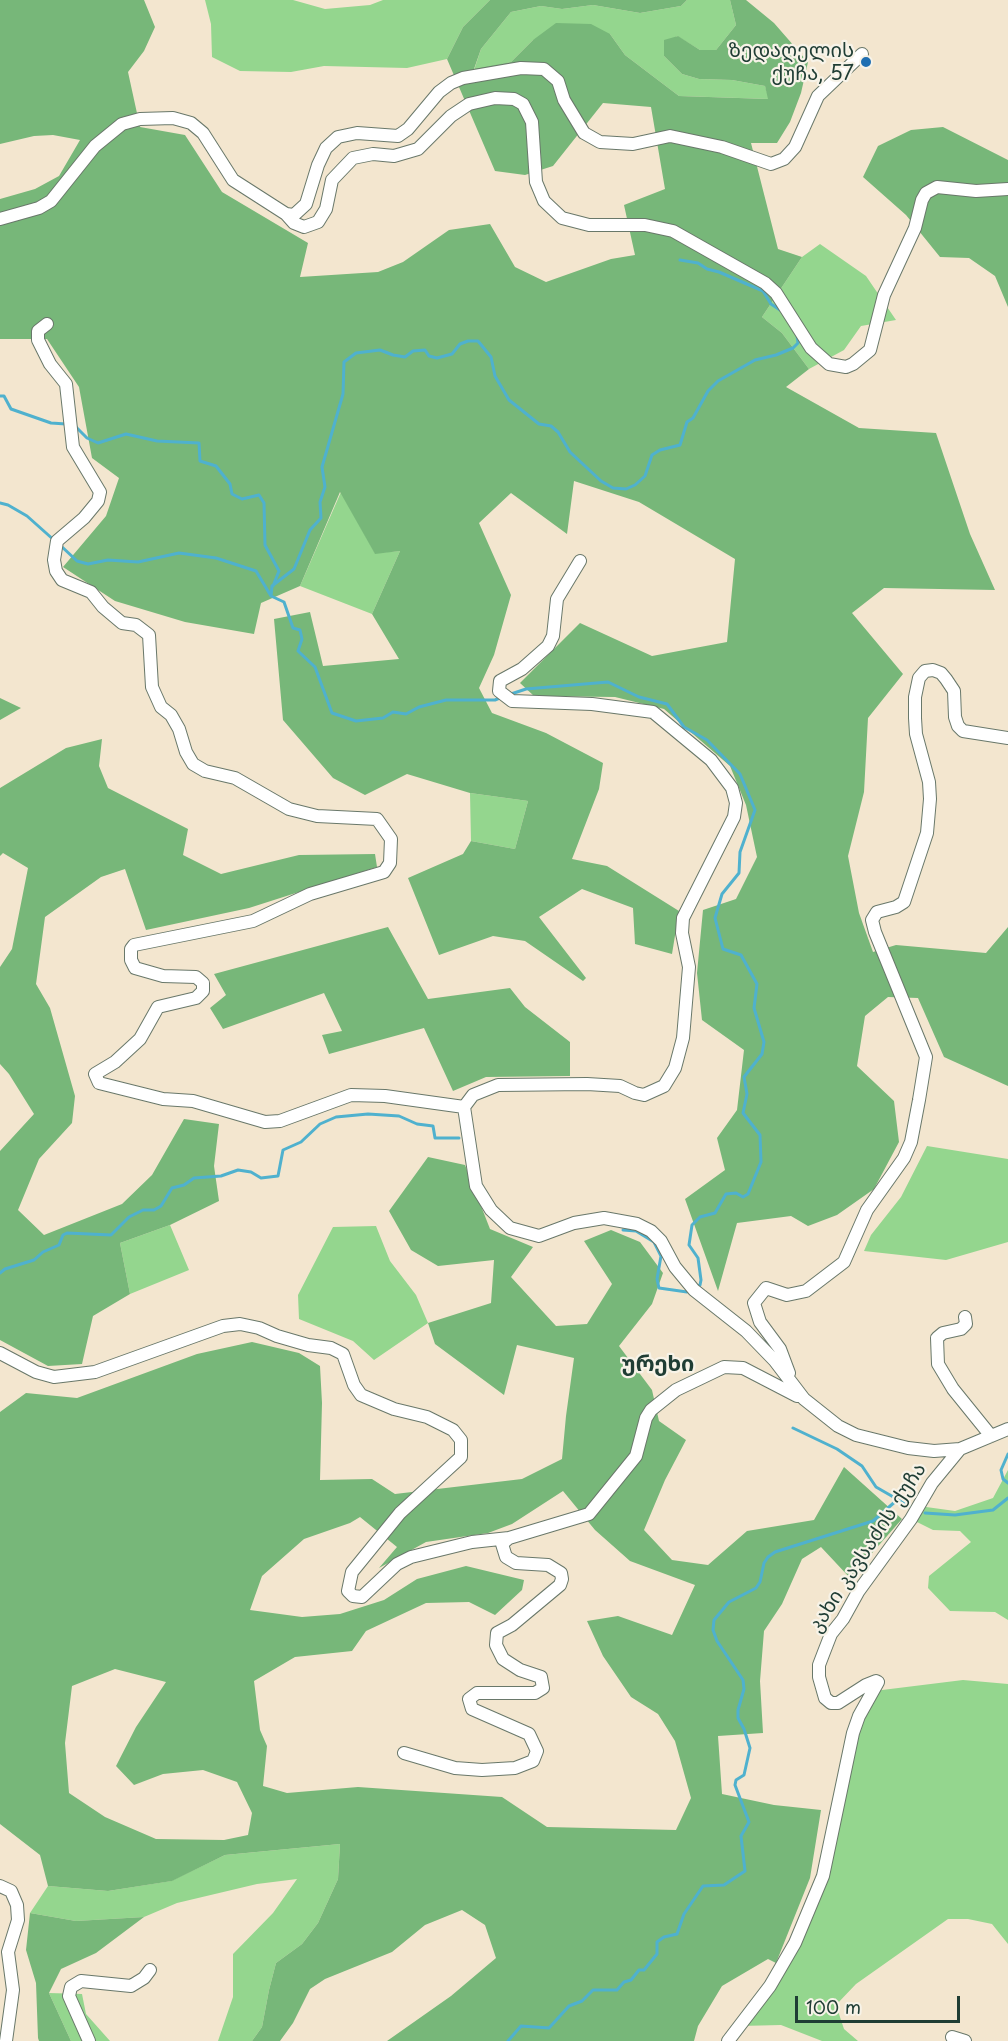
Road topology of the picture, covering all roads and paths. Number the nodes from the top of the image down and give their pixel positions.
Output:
1 (862, 54) dead end
2 (1008, 189) edge
3 (286, 214) junction
4 (0, 219) edge
5 (47, 324) dead end
6 (580, 561) dead end
7 (1008, 738) edge
8 (464, 1107) junction
9 (965, 1317) dead end
10 (0, 1353) edge
11 (794, 1387) junction
12 (804, 1399) junction
13 (1008, 1430) edge
14 (991, 1436) junction
15 (960, 1449) junction
16 (508, 1538) junction
17 (404, 1753) dead end
18 (0, 1886) edge
19 (150, 1970) dead end
20 (952, 2037) dead end
21 (6, 2041) edge
22 (89, 2041) edge
23 (728, 2041) edge
24 (965, 2041) edge

1 - 3 street
2 - 3 street
3 - 4 street
5 - 8 street
6 - 8 street
7 - 11 street, კახი კავსაძის ქუჩა
8 - 11 street, კახი კავსაძის ქუჩა
9 - 14 street
10 - 16 street, კახი კავსაძის ქუჩა
11 - 12 street, კახი კავსაძის ქუჩა
12 - 15 street, კახი კავსაძის ქუჩა
12 - 16 street, კახი კავსაძის ქუჩა
13 - 14 street, კახი კავსაძის ქუჩა
14 - 15 street, კახი კავსაძის ქუჩა
15 - 23 street, კახი კავსაძის ქუჩა
16 - 17 street
18 - 21 street
19 - 22 street
20 - 24 street

